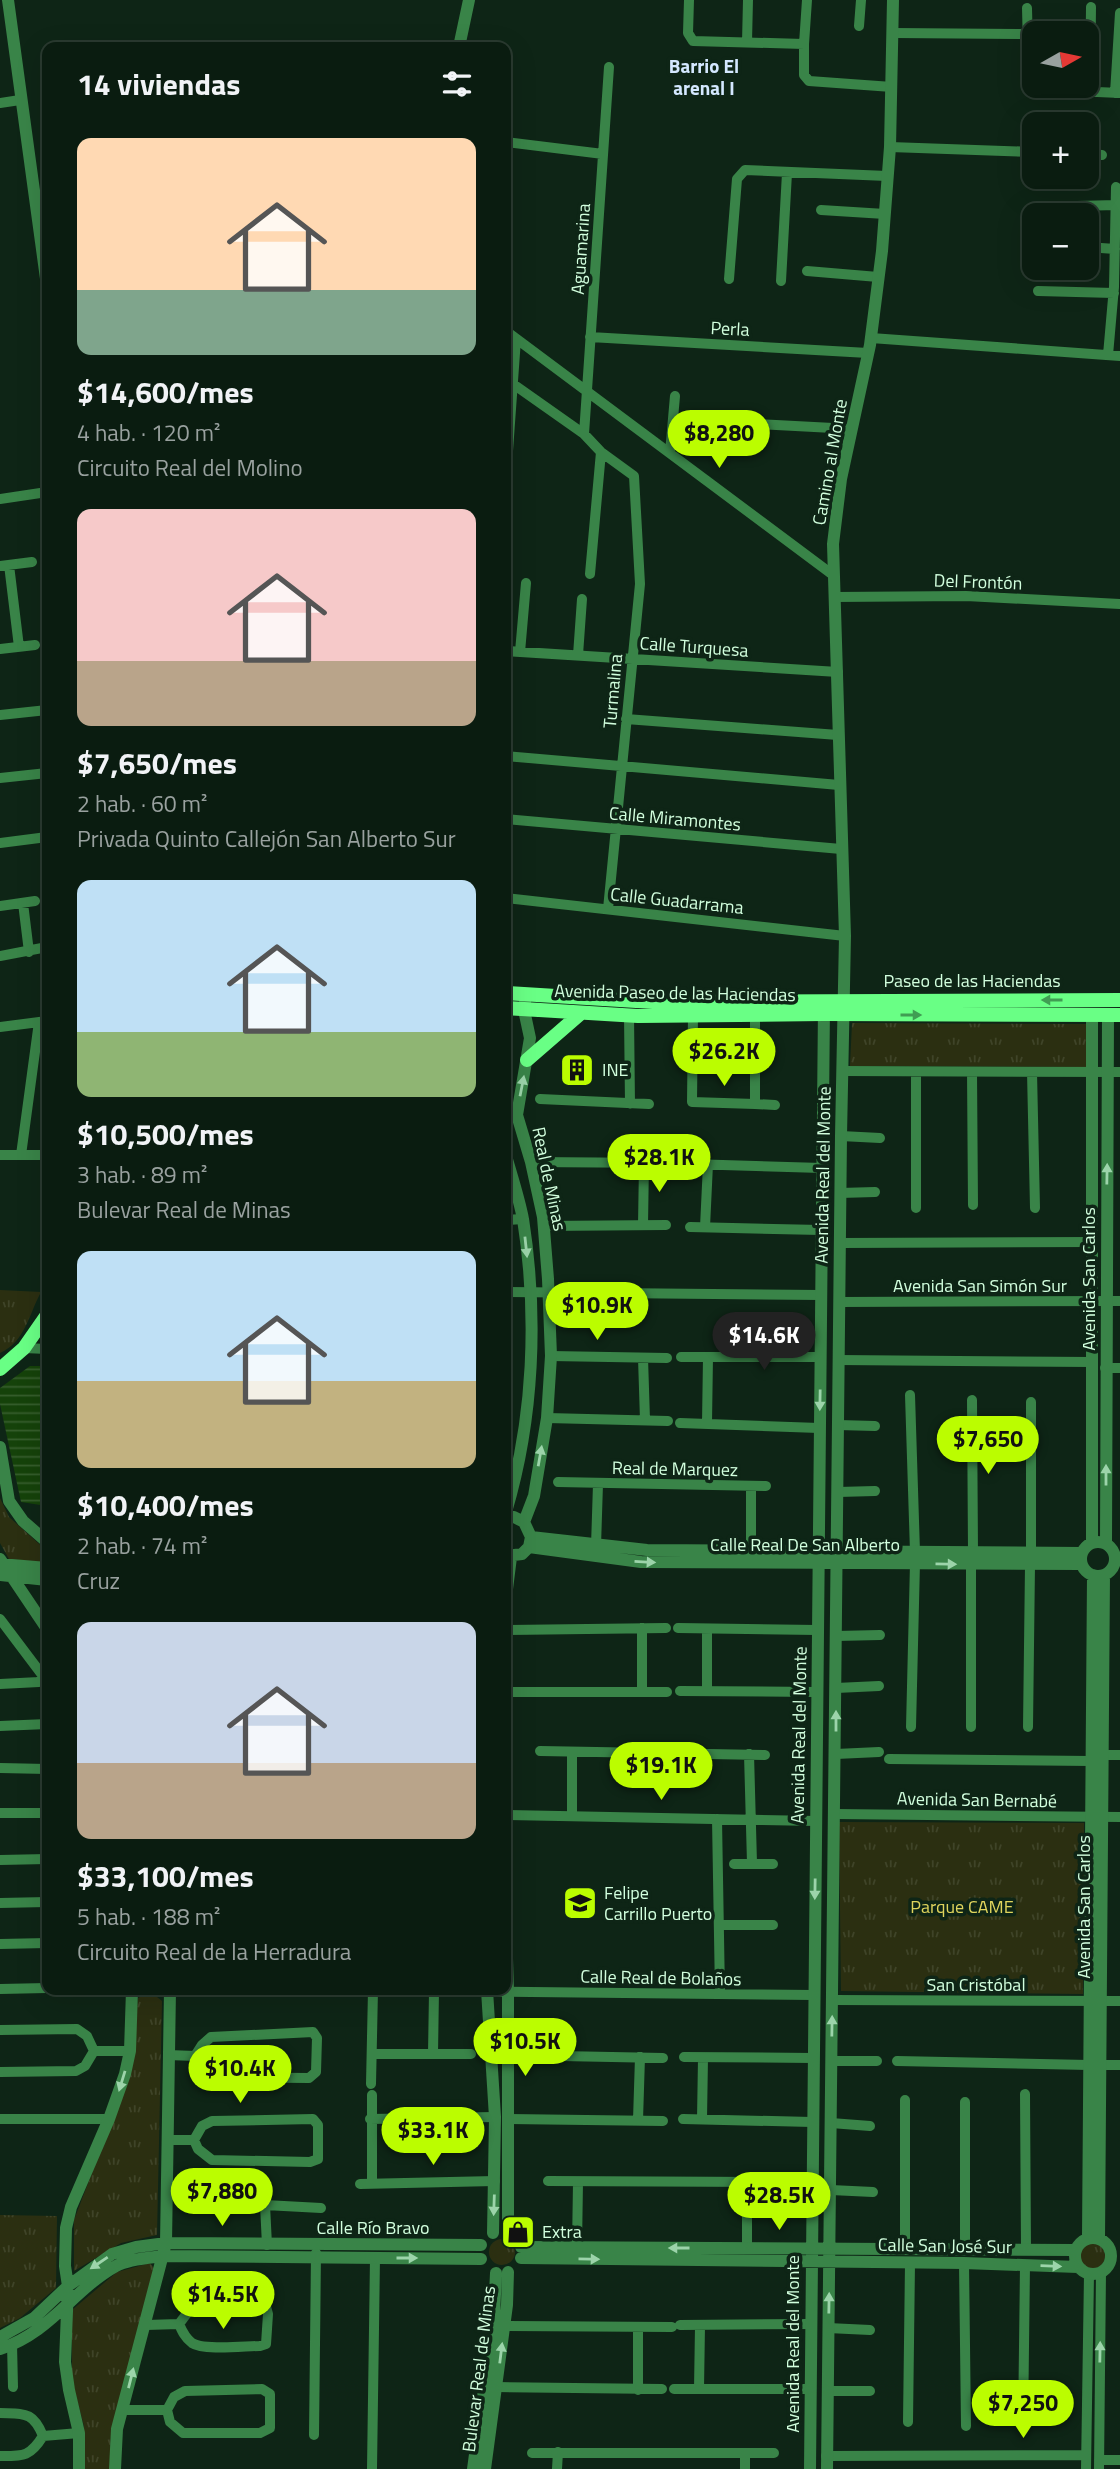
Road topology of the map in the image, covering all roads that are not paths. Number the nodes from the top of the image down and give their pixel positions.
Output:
1 (8, 0) edge
2 (469, 0) edge
3 (689, 0) edge
4 (748, 0) edge
5 (807, 0) edge
6 (861, 0) edge
7 (893, 0) edge
8 (1091, 7) dead end
9 (1027, 8) dead end
10 (1120, 13) edge
11 (1028, 21) edge
12 (1091, 21) edge
13 (859, 26) dead end
14 (1120, 27) edge
15 (894, 33) junction
16 (1022, 34) edge
17 (460, 42) edge
18 (747, 42) junction
19 (804, 44) junction
20 (609, 67) dead end
21 (892, 87) junction
22 (1099, 92) edge
23 (1118, 93) edge
24 (20, 100) junction
25 (0, 103) edge
26 (511, 143) edge
27 (890, 147) junction
28 (1022, 152) edge
29 (603, 154) junction
30 (1099, 155) edge
31 (1102, 155) dead end
32 (787, 173) junction
33 (887, 176) junction
34 (1116, 187) dead end
35 (1099, 209) edge
36 (821, 210) dead end
37 (1117, 211) edge
38 (885, 214) junction
39 (1099, 248) edge
40 (1115, 249) junction
41 (42, 252) edge
42 (807, 271) dead end
43 (878, 277) junction
44 (729, 279) dead end
45 (781, 281) dead end
46 (1116, 289) edge
47 (1038, 291) dead end
48 (511, 335) edge
49 (590, 337) junction
50 (871, 338) junction
51 (516, 339) junction
52 (868, 353) junction
53 (1108, 355) junction
54 (1120, 355) edge
55 (511, 375) edge
56 (511, 383) edge
57 (586, 390) junction
58 (675, 396) dead end
59 (738, 423) dead end
60 (852, 429) junction
61 (584, 434) junction
62 (601, 452) junction
63 (670, 453) junction
64 (42, 493) edge
65 (0, 499) edge
66 (32, 562) dead end
67 (5, 565) edge
68 (590, 574) dead end
69 (833, 575) junction
70 (526, 583) dead end
71 (834, 597) junction
72 (582, 599) dead end
73 (1120, 604) edge
74 (35, 645) dead end
75 (19, 647) junction
76 (0, 649) edge
77 (511, 651) edge
78 (520, 652) junction
79 (578, 655) junction
80 (632, 658) junction
81 (838, 673) junction
82 (42, 711) edge
83 (0, 715) edge
84 (626, 719) junction
85 (838, 735) junction
86 (511, 756) edge
87 (622, 766) junction
88 (42, 774) edge
89 (0, 778) edge
90 (839, 785) junction
91 (511, 819) edge
92 (615, 829) junction
93 (42, 838) edge
94 (0, 843) edge
95 (841, 849) junction
96 (511, 899) edge
97 (34, 901) dead end
98 (23, 903) junction
99 (0, 906) edge
100 (608, 909) junction
101 (845, 936) junction
102 (42, 948) edge
103 (29, 952) junction
104 (0, 956) edge
105 (511, 995) edge
106 (1120, 1000) edge
107 (525, 1002) junction
108 (511, 1006) edge
109 (824, 1007) junction
110 (844, 1008) junction
111 (580, 1014) junction
112 (629, 1015) junction
113 (693, 1015) junction
114 (755, 1015) junction
115 (1092, 1015) junction
116 (1114, 1015) edge
117 (42, 1021) edge
118 (0, 1027) edge
119 (42, 1027) edge
120 (527, 1060) junction
121 (842, 1072) junction
122 (916, 1072) junction
123 (972, 1072) junction
124 (1032, 1072) junction
125 (1092, 1072) junction
126 (1114, 1072) edge
127 (540, 1099) dead end
128 (630, 1104) junction
129 (649, 1104) dead end
130 (755, 1104) junction
131 (775, 1105) dead end
132 (841, 1136) junction
133 (880, 1138) dead end
134 (0, 1155) edge
135 (21, 1155) junction
136 (42, 1155) edge
137 (531, 1162) junction
138 (644, 1163) junction
139 (667, 1163) dead end
140 (689, 1164) dead end
141 (708, 1164) junction
142 (822, 1168) junction
143 (511, 1175) edge
144 (875, 1192) dead end
145 (840, 1193) junction
146 (973, 1205) dead end
147 (916, 1208) dead end
148 (1035, 1208) dead end
149 (523, 1219) junction
150 (511, 1220) edge
151 (643, 1225) junction
152 (666, 1225) dead end
153 (543, 1226) junction
154 (690, 1227) dead end
155 (705, 1227) junction
156 (821, 1230) junction
157 (1093, 1242) junction
158 (1106, 1242) junction
159 (1120, 1242) edge
160 (841, 1243) junction
161 (511, 1292) edge
162 (531, 1292) junction
163 (548, 1292) junction
164 (821, 1295) junction
165 (1092, 1301) junction
166 (1106, 1301) junction
167 (1120, 1301) edge
168 (839, 1302) junction
169 (42, 1322) edge
170 (24, 1348) junction
171 (42, 1349) edge
172 (551, 1356) junction
173 (681, 1357) dead end
174 (708, 1357) junction
175 (820, 1357) junction
176 (643, 1358) junction
177 (667, 1358) dead end
178 (838, 1360) junction
179 (1091, 1362) junction
180 (1105, 1368) junction
181 (1120, 1368) edge
182 (0, 1369) edge
183 (911, 1395) dead end
184 (972, 1400) dead end
185 (1031, 1402) dead end
186 (547, 1419) junction
187 (645, 1420) junction
188 (668, 1421) dead end
189 (680, 1423) dead end
190 (706, 1423) junction
191 (838, 1425) junction
192 (874, 1426) dead end
193 (819, 1428) junction
194 (0, 1447) edge
195 (558, 1482) dead end
196 (598, 1483) junction
197 (751, 1486) junction
198 (766, 1486) dead end
199 (511, 1487) edge
200 (875, 1491) dead end
201 (838, 1492) junction
202 (511, 1517) edge
203 (524, 1522) junction
204 (42, 1538) edge
205 (530, 1542) junction
206 (1092, 1542) junction
207 (596, 1546) junction
208 (818, 1549) junction
209 (751, 1550) junction
210 (1115, 1555) edge
211 (511, 1556) edge
212 (837, 1556) junction
213 (915, 1558) junction
214 (972, 1558) junction
215 (1082, 1558) junction
216 (1030, 1559) junction
217 (818, 1563) junction
218 (3, 1568) edge
219 (42, 1568) edge
220 (1098, 1575) junction
221 (42, 1579) edge
222 (0, 1619) edge
223 (42, 1622) edge
224 (666, 1628) dead end
225 (678, 1628) dead end
226 (642, 1629) junction
227 (708, 1629) junction
228 (511, 1630) edge
229 (817, 1630) junction
230 (880, 1635) dead end
231 (836, 1636) junction
232 (42, 1675) edge
233 (42, 1678) edge
234 (0, 1684) edge
235 (879, 1686) dead end
236 (836, 1688) junction
237 (680, 1691) dead end
238 (707, 1691) junction
239 (511, 1692) edge
240 (642, 1692) junction
241 (667, 1692) dead end
242 (817, 1692) junction
243 (42, 1724) edge
244 (0, 1726) edge
245 (911, 1727) dead end
246 (971, 1727) dead end
247 (1028, 1727) dead end
248 (540, 1751) dead end
249 (878, 1752) dead end
250 (572, 1753) junction
251 (749, 1754) junction
252 (836, 1754) junction
253 (765, 1755) dead end
254 (1120, 1755) edge
255 (1097, 1758) junction
256 (889, 1759) dead end
257 (0, 1768) edge
258 (42, 1769) edge
259 (0, 1813) edge
260 (42, 1813) edge
261 (835, 1814) junction
262 (511, 1815) edge
263 (572, 1816) junction
264 (1096, 1817) junction
265 (1120, 1817) edge
266 (717, 1819) junction
267 (750, 1819) junction
268 (816, 1821) junction
269 (42, 1859) edge
270 (0, 1860) edge
271 (752, 1863) junction
272 (734, 1864) dead end
273 (773, 1864) dead end
274 (42, 1902) edge
275 (0, 1903) edge
276 (719, 1925) junction
277 (773, 1925) dead end
278 (42, 1943) edge
279 (0, 1944) edge
280 (42, 1988) edge
281 (0, 1989) edge
282 (511, 1992) edge
283 (720, 1994) junction
284 (132, 1995) edge
285 (170, 1995) edge
286 (373, 1995) edge
287 (434, 1995) edge
288 (487, 1995) edge
289 (508, 1995) edge
290 (814, 1996) junction
291 (833, 2000) junction
292 (1095, 2001) junction
293 (1120, 2001) edge
294 (0, 2030) edge
295 (94, 2051) junction
296 (130, 2051) junction
297 (372, 2054) junction
298 (433, 2054) junction
299 (471, 2054) dead end
300 (168, 2055) junction
301 (509, 2055) junction
302 (195, 2056) junction
303 (640, 2057) junction
304 (684, 2057) dead end
305 (663, 2058) dead end
306 (703, 2058) junction
307 (813, 2058) junction
308 (832, 2061) junction
309 (877, 2061) dead end
310 (897, 2061) dead end
311 (1094, 2065) junction
312 (1120, 2065) edge
313 (0, 2072) edge
314 (371, 2084) dead end
315 (1025, 2094) dead end
316 (372, 2095) dead end
317 (905, 2100) dead end
318 (965, 2102) dead end
319 (495, 2117) junction
320 (0, 2119) edge
321 (109, 2119) junction
322 (370, 2119) junction
323 (509, 2119) junction
324 (683, 2119) dead end
325 (702, 2119) junction
326 (638, 2120) junction
327 (663, 2121) dead end
328 (812, 2122) junction
329 (831, 2123) junction
330 (870, 2126) dead end
331 (168, 2140) junction
332 (194, 2140) junction
333 (495, 2181) junction
334 (548, 2181) dead end
335 (578, 2182) junction
336 (770, 2182) dead end
337 (372, 2183) junction
338 (747, 2183) junction
339 (360, 2184) dead end
340 (831, 2190) junction
341 (873, 2192) dead end
342 (265, 2205) junction
343 (204, 2206) dead end
344 (321, 2208) dead end
345 (493, 2233) junction
346 (509, 2233) junction
347 (1093, 2238) junction
348 (267, 2245) junction
349 (577, 2247) junction
350 (747, 2248) junction
351 (905, 2249) junction
352 (965, 2249) junction
353 (165, 2250) junction
354 (1026, 2250) junction
355 (1075, 2250) junction
356 (317, 2251) junction
357 (481, 2252) junction
358 (521, 2253) junction
359 (811, 2255) junction
360 (830, 2255) junction
361 (375, 2258) junction
362 (910, 2263) junction
363 (964, 2263) junction
364 (1104, 2263) edge
365 (1025, 2265) junction
366 (502, 2273) junction
367 (68, 2286) junction
368 (66, 2307) junction
369 (179, 2324) junction
370 (146, 2325) junction
371 (811, 2325) junction
372 (505, 2326) junction
373 (700, 2326) junction
374 (639, 2327) junction
375 (828, 2329) junction
376 (870, 2330) dead end
377 (0, 2337) edge
378 (6, 2347) edge
379 (13, 2387) dead end
380 (497, 2387) junction
381 (662, 2389) dead end
382 (674, 2389) dead end
383 (699, 2389) junction
384 (810, 2389) junction
385 (638, 2390) junction
386 (827, 2391) junction
387 (870, 2391) dead end
388 (123, 2410) junction
389 (167, 2410) junction
390 (0, 2413) edge
391 (908, 2422) dead end
392 (966, 2426) dead end
393 (1023, 2428) dead end
394 (79, 2433) junction
395 (314, 2435) dead end
396 (43, 2436) junction
397 (558, 2452) junction
398 (532, 2453) dead end
399 (774, 2453) dead end
400 (745, 2454) junction
401 (1086, 2455) junction
402 (0, 2456) edge
403 (1120, 2460) edge
404 (827, 2463) edge
405 (1099, 2464) edge
406 (79, 2469) edge
407 (115, 2469) edge
408 (372, 2469) edge
409 (473, 2469) edge
410 (485, 2469) edge
411 (557, 2469) edge
412 (745, 2469) edge
413 (810, 2469) edge
414 (1086, 2469) edge

1 - 24 street
2 - 17 street
3 - 18 street
4 - 18 street
5 - 19 street
6 - 13 street
7 - 15 street, Camino al Monte
8 - 12 street
9 - 11 street
10 - 14 street
14 - 23 street
15 - 16 street
15 - 21 street, Camino al Monte
18 - 19 street
19 - 21 street
20 - 29 street, Aguamarina
21 - 27 street, Camino al Monte
22 - 23 street
24 - 25 street
24 - 41 street
26 - 29 street
27 - 28 street
27 - 33 street, Camino al Monte
29 - 49 street, Aguamarina
30 - 31 street
32 - 33 street
32 - 44 street
32 - 45 street
33 - 38 street, Camino al Monte
34 - 37 street
35 - 37 street
36 - 38 street
37 - 40 street
38 - 43 street, Camino al Monte
39 - 40 street
40 - 46 street
42 - 43 street
43 - 50 street, Camino al Monte
46 - 47 street
46 - 53 street
48 - 51 street
49 - 52 street, Perla
49 - 57 street, Aguamarina
50 - 52 street, Camino al Monte
50 - 53 street
51 - 55 street
51 - 57 street
52 - 60 street, Camino al Monte
53 - 54 street
56 - 61 street
57 - 61 street, Aguamarina
57 - 63 street
58 - 63 street
59 - 60 street
60 - 69 street, Camino al Monte
61 - 62 street
62 - 68 street
62 - 80 street, Turmalina
63 - 69 street
64 - 65 street
66 - 67 street
67 - 75 street
69 - 71 street, Camino al Monte
70 - 78 street
71 - 73 street, Del Frontón
71 - 81 street, Camino al Monte
72 - 79 street
74 - 75 street
75 - 76 street
77 - 78 street, Calle Turquesa
78 - 79 street, Calle Turquesa
79 - 80 street, Calle Turquesa
80 - 81 street, Calle Turquesa
80 - 84 street, Turmalina
81 - 85 street, Camino al Monte
82 - 83 street
84 - 85 street
84 - 87 street, Turmalina
85 - 90 street, Camino al Monte
86 - 87 street
87 - 90 street
87 - 92 street, Turmalina
88 - 89 street
90 - 95 street, Camino al Monte
91 - 92 street, Calle Miramontes
92 - 95 street, Calle Miramontes
92 - 100 street, Turmalina
93 - 94 street
95 - 101 street, Camino al Monte
96 - 100 street, Calle Guadarrama
97 - 98 street
98 - 99 street
98 - 103 street
100 - 101 street, Calle Guadarrama
101 - 110 street, Camino al Monte
102 - 103 street
103 - 104 street
105 - 107 main road, Avenida Paseo de las Haciendas
106 -> 110 main road, Paseo de las Haciendas
107 - 108 main road, Avenida Paseo de las Haciendas
107 - 109 main road, Avenida Paseo de las Haciendas
107 - 111 main road, Avenida Paseo de las Haciendas
107 - 120 street, Real de Minas
109 - 110 main road, Avenida Paseo de las Haciendas
109 - 114 main road, Avenida Paseo de las Haciendas
109 - 142 street, Avenida Real del Monte
110 -> 115 main road, Paseo de las Haciendas
110 - 121 street, Avenida Real del Monte
111 - 112 main road, Avenida Paseo de las Haciendas
111 - 120 main road
112 - 113 main road, Avenida Paseo de las Haciendas
112 - 128 street
113 - 114 main road, Avenida Paseo de las Haciendas
113 - 130 street
114 - 130 street
115 - 116 main road, Paseo de las Haciendas
115 - 125 street, Avenida San Carlos
116 - 126 street, Avenida San Carlos
117 - 118 street
119 - 135 street
137 -> 120 street, Real de Minas
121 - 122 street
121 - 132 street, Avenida Real del Monte
122 - 123 street
122 - 147 street
123 - 124 street
123 - 146 street
124 - 125 street
124 - 148 street
125 - 126 street
125 - 157 street, Avenida San Carlos
158 -> 126 street, Avenida San Carlos
127 - 128 street
128 - 129 street
130 - 131 street
132 - 133 street
132 - 145 street, Avenida Real del Monte
134 - 135 street
135 - 136 street
137 - 138 street
137 - 153 street, Real de Minas
138 - 139 street
138 - 151 street
140 - 141 street
141 - 142 street
141 - 155 street
142 - 156 street, Avenida Real del Monte
143 - 149 street, Real de Minas
144 - 145 street
145 - 160 street, Avenida Real del Monte
149 - 150 street
149 -> 162 street, Real de Minas
151 - 152 street
151 - 153 street
153 - 163 street, Real de Minas
154 - 155 street
155 - 156 street
156 - 164 street, Avenida Real del Monte
157 - 160 street
157 - 165 street, Avenida San Carlos
158 - 159 street
158 - 166 street, Avenida San Carlos
160 - 168 street, Avenida Real del Monte
161 - 162 street
162 - 163 street
162 - 199 street, Real de Minas
163 - 164 street
163 - 172 street, Real de Minas
164 - 175 street, Avenida Real del Monte
165 - 166 street, Avenida San Simón Sur
165 - 168 street, Avenida San Simón Sur
165 - 179 street, Avenida San Carlos
166 - 167 street, Avenida San Simón Sur
166 - 180 street, Avenida San Carlos
168 - 178 street, Avenida Real del Monte
169 - 170 main road
170 - 171 street
170 - 182 main road
172 - 176 street
172 - 186 street, Real de Minas
173 - 174 street
174 - 175 street
174 - 190 street
175 -> 193 street, Avenida Real del Monte
176 - 177 street
176 - 187 street
178 - 179 street
178 - 191 street, Avenida Real del Monte
179 - 206 street, Avenida San Carlos
180 - 181 street
210 -> 180 street, Avenida San Carlos
183 - 213 street
184 - 214 street
185 - 216 street
186 - 187 street
203 -> 186 street, Real de Minas
187 - 188 street
189 - 190 street
190 - 193 street
191 - 192 street
191 - 201 street, Avenida Real del Monte
193 - 208 street, Avenida Real del Monte
194 - 204 street
195 - 196 street
196 - 197 street, Real de Marquez
196 - 207 street, Real de Marquez
197 - 198 street
197 - 209 street, Real de Marquez
200 - 201 street
201 - 212 street, Avenida Real del Monte
202 - 203 street
203 - 205 street
205 - 207 street, Calle Real De San Alberto
205 - 211 street
205 -> 217 street, Calle Real De San Alberto
206 - 210 street
206 - 215 street
207 - 209 street, Calle Real De San Alberto
208 - 209 street, Calle Real De San Alberto
208 - 212 street, Calle Real De San Alberto
208 - 217 street, Avenida Real del Monte
210 - 220 street
212 - 213 street, Calle Real De San Alberto
212 - 217 street, Calle Real De San Alberto
212 - 231 street, Avenida Real del Monte
213 - 214 street, Calle Real De San Alberto
213 - 245 street
214 - 216 street, Calle Real De San Alberto
214 - 246 street
215 - 216 street, Calle Real De San Alberto
215 - 220 street
216 - 247 street
217 - 229 street, Avenida Real del Monte
218 - 219 street
218 - 221 street
218 - 223 street
220 - 255 street, Avenida San Carlos
222 - 232 street
224 - 226 street
225 - 227 street
226 - 228 street
226 - 240 street
227 - 229 street
227 - 238 street
229 - 242 street, Avenida Real del Monte
230 - 231 street
231 - 236 street, Avenida Real del Monte
233 - 234 street
235 - 236 street
252 -> 236 street, Avenida Real del Monte
237 - 238 street
238 - 242 street
239 - 240 street
240 - 241 street
242 - 268 street, Avenida Real del Monte
243 - 244 street
248 - 250 street
249 - 252 street
250 - 251 street
250 - 263 street
251 - 253 street
251 - 267 street
252 - 261 street, Avenida Real del Monte
254 - 255 street
255 - 256 street
255 - 264 street, Avenida San Carlos
257 - 258 street
259 - 260 street
261 - 264 street, Avenida San Bernabé
261 - 291 street, Avenida Real del Monte
262 - 263 street
263 - 266 street
264 - 265 street, Avenida San Bernabé
264 - 292 street, Avenida San Carlos
266 - 267 street
266 - 276 street
267 - 268 street
267 - 271 street
268 -> 290 street, Avenida Real del Monte
269 - 270 street
271 - 272 street
271 - 273 street
274 - 275 street
276 - 277 street
276 - 283 street
278 - 279 street
280 - 281 street
282 - 283 street, Calle Real de Bolaños
283 - 290 street, Calle Real de Bolaños
284 - 296 street
285 - 300 street
286 - 297 street
287 - 298 street
288 - 319 street
289 - 301 street
290 - 307 street, Avenida Real del Monte
291 - 292 street, San Cristóbal
308 -> 291 street, Avenida Real del Monte
292 - 293 street, San Cristóbal
292 - 311 street, Avenida San Carlos
294 - 295 street
295 - 296 street
295 - 313 street
296 -> 321 street
297 - 298 street
297 - 314 street
298 - 299 street
300 - 302 street
300 - 331 street
301 - 303 street
301 - 323 street
302 - 302 street
303 - 305 street
303 - 326 street
304 - 306 street
306 - 307 street
306 - 325 street
307 - 328 street, Avenida Real del Monte
308 - 309 street
308 - 329 street, Avenida Real del Monte
310 - 311 street
311 - 312 street
311 - 347 street, Avenida San Carlos
315 - 354 street
316 - 322 street
317 - 351 street
318 - 352 street
319 - 322 street
319 - 333 street
320 - 321 street
321 - 367 street
322 - 337 street
323 - 326 street
323 - 346 street
324 - 325 street
325 - 328 street
326 - 327 street
328 - 359 street, Avenida Real del Monte
329 - 330 street
329 - 340 street, Avenida Real del Monte
331 - 332 street
331 - 353 street
332 - 332 street
333 - 337 street
333 -> 345 street
334 - 335 street
335 - 338 street
335 - 349 street
336 - 338 street
337 - 339 street
338 - 350 street
340 - 341 street
340 - 360 street, Avenida Real del Monte
342 - 343 street
342 - 344 street
342 - 348 street
345 - 346 street
345 - 357 street
346 - 358 street
347 - 355 street
347 - 364 street
348 - 353 street, Calle Río Bravo
348 - 356 street, Calle Río Bravo
350 -> 349 street
349 - 358 street
350 - 359 street
351 - 352 street, Calle San José Sur
351 - 360 street, Calle San José Sur
352 - 354 street, Calle San José Sur
353 - 356 street, Calle Río Bravo
353 -> 367 street, Calle Río Bravo
353 - 368 street, Calle Río Bravo
353 - 370 street
354 - 355 street, Calle San José Sur
355 - 364 street
356 - 357 street, Calle Río Bravo
356 - 361 street, Calle Río Bravo
356 - 395 street
361 -> 357 street, Calle Río Bravo
357 - 366 street
358 -> 359 street
358 - 366 street
359 - 360 street, Calle San José Sur
359 - 371 street, Avenida Real del Monte
360 - 362 street, Calle San José Sur
375 -> 360 street, Avenida Real del Monte
361 - 408 street
362 - 363 street, Calle San José Sur
362 - 391 street
363 - 365 street, Calle San José Sur
363 - 392 street
365 -> 364 street, Calle San José Sur
364 - 401 street
405 -> 364 street
365 - 393 street
366 - 372 street, Bulevar Real de Minas
366 - 409 street, Bulevar Real de Minas
367 - 368 street
367 - 377 street, Calle Río Bravo
368 - 378 street, Calle Río Bravo
368 - 394 street
369 - 369 street
369 - 370 street
388 -> 370 street
371 - 373 street
371 - 384 street, Avenida Real del Monte
372 - 374 street
380 -> 372 street, Bulevar Real de Minas
373 - 374 street
373 - 383 street
374 - 385 street
375 - 376 street
375 - 386 street, Avenida Real del Monte
378 - 379 street
380 - 385 street
380 - 410 street, Bulevar Real de Minas
381 - 385 street
382 - 383 street
383 - 384 street
384 - 413 street, Avenida Real del Monte
386 - 387 street
386 - 404 street, Avenida Real del Monte
388 - 389 street
388 - 407 street
389 - 389 street
390 - 396 street
394 - 396 street
394 - 406 street
396 - 402 street
397 - 398 street
397 - 400 street
397 - 411 street
399 - 400 street
400 - 412 street
401 - 404 street
401 - 414 street
403 - 405 street

